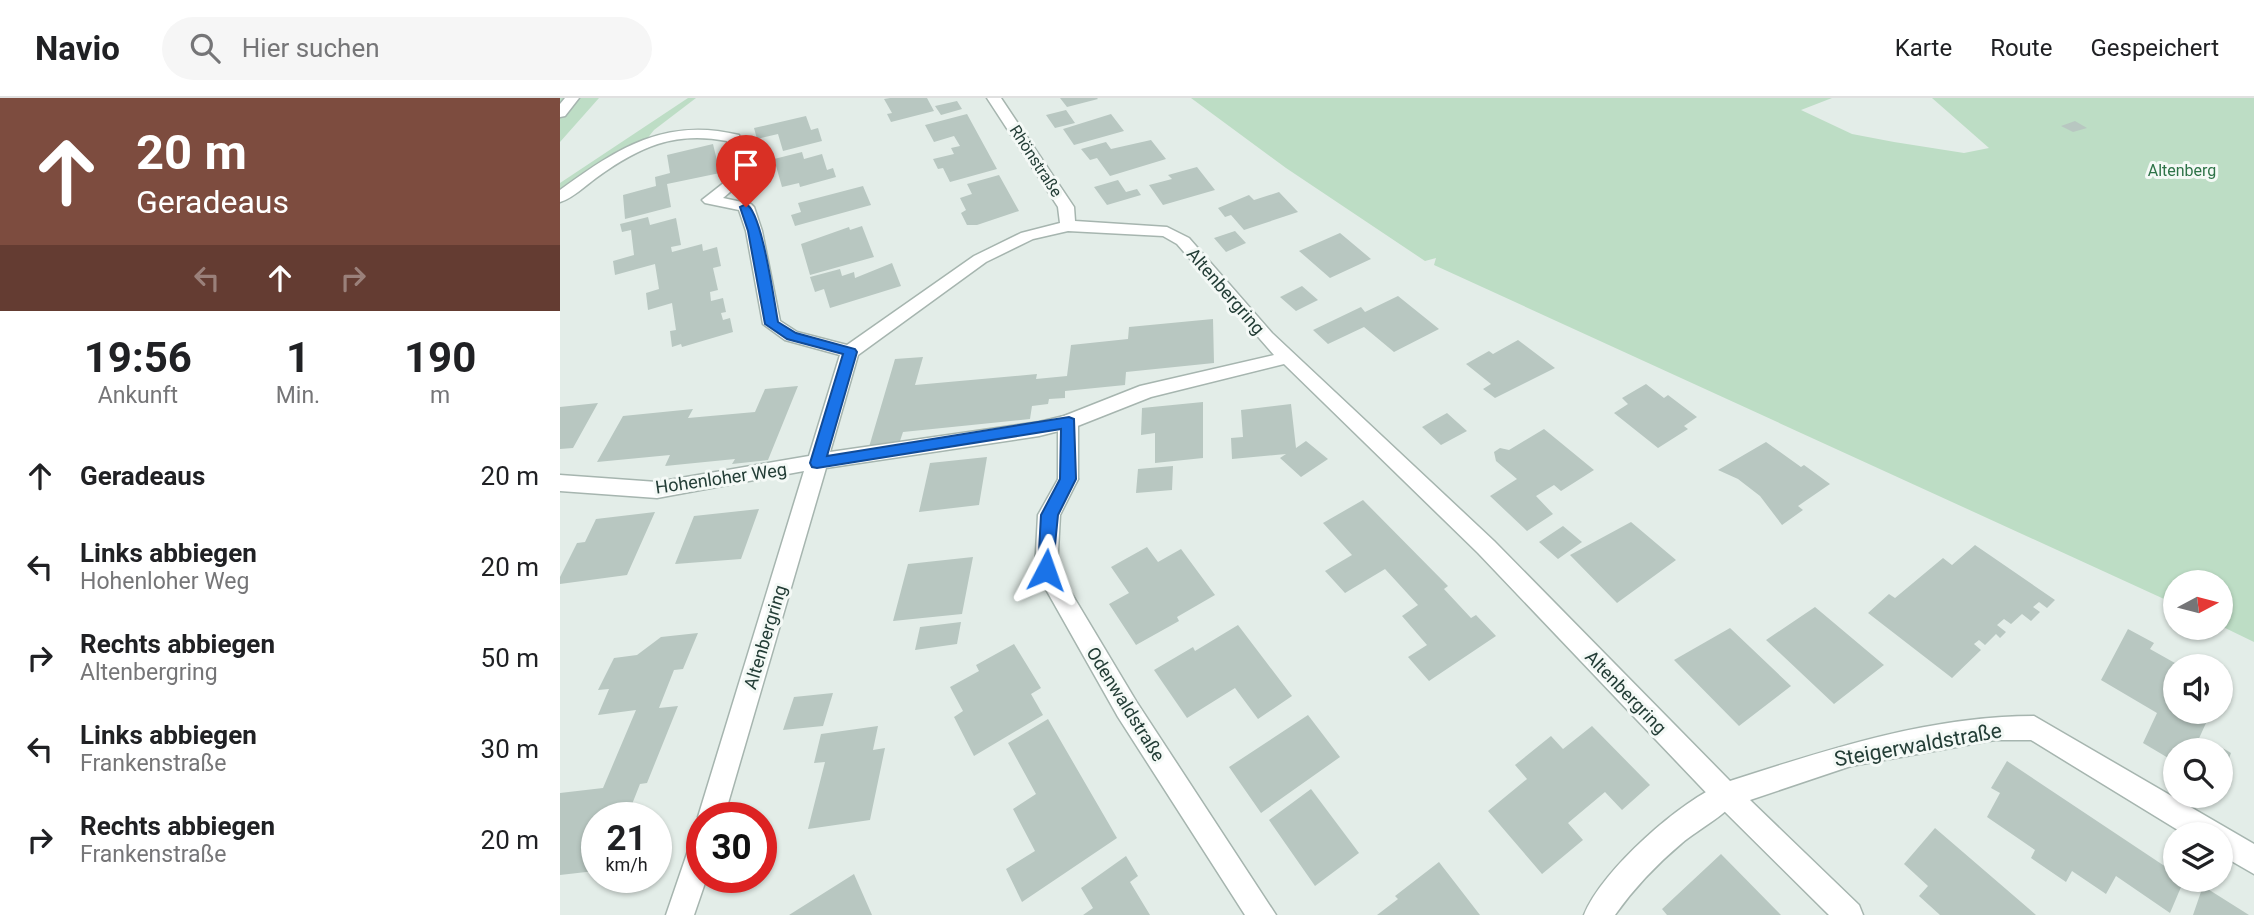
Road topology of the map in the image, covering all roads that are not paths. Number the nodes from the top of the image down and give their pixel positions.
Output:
1 (572, 98) edge
2 (994, 98) edge
3 (560, 113) edge
4 (560, 197) edge
5 (1068, 226) junction
6 (850, 352) junction
7 (1288, 357) junction
8 (1069, 422) junction
9 (817, 463) junction
10 (560, 483) edge
11 (1726, 795) junction
12 (715, 802) edge
13 (2190, 822) edge
14 (2233, 847) edge
15 (2254, 860) edge
16 (688, 893) edge
17 (681, 915) edge
18 (1262, 915) edge
19 (1598, 915) edge
20 (1849, 915) edge

1 - 3 street
2 - 5 street, Rhönstraße
4 - 6 street
5 - 6 street, Altenbergring
5 - 7 street, Altenbergring
6 - 9 street, Altenbergring
7 - 8 street, Hohenloher Weg
7 - 11 street, Altenbergring
8 - 9 street, Hohenloher Weg
8 - 18 street, Odenwaldstraße
9 - 10 street, Hohenloher Weg
9 - 12 street, Altenbergring
11 - 13 street, Steigerwaldstraße
11 - 19 street, Steigerwaldstraße
11 - 20 street, Altenbergring
14 - 15 street
16 - 17 street

